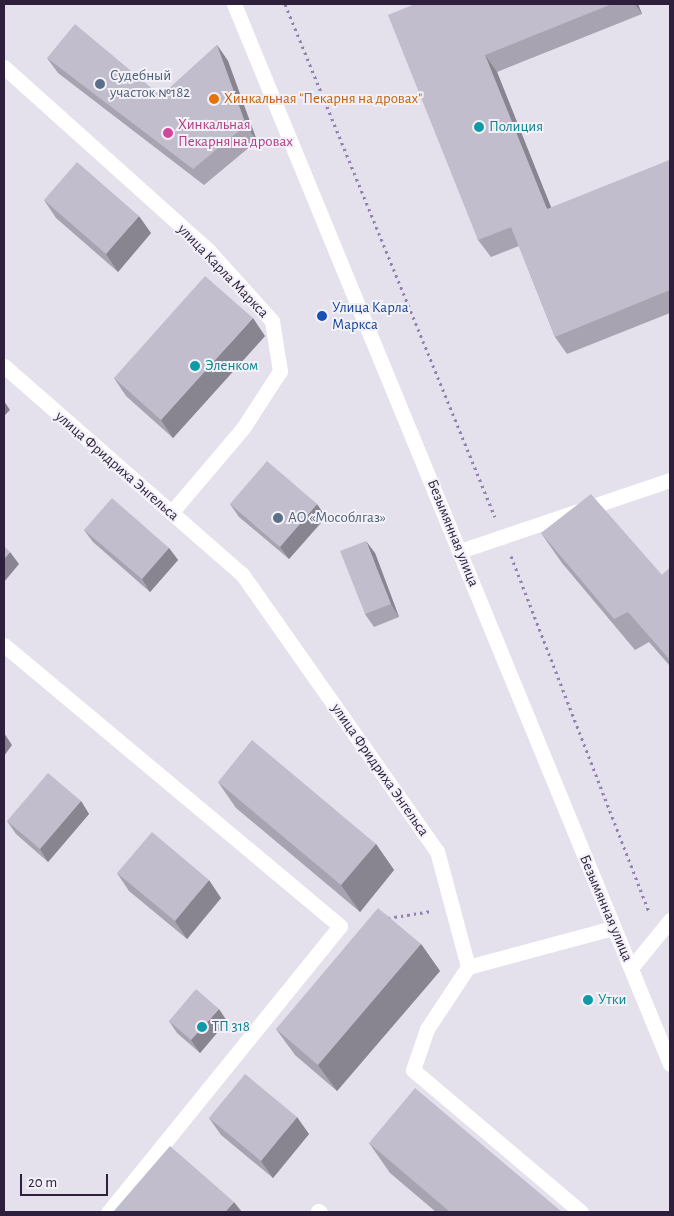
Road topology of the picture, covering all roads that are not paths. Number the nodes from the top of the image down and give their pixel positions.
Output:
1 (234, 4) edge
2 (4, 67) edge
3 (4, 366) edge
4 (670, 480) edge
5 (171, 513) junction
6 (460, 551) junction
7 (4, 645) edge
8 (670, 920) edge
9 (613, 928) junction
10 (468, 967) junction
11 (631, 968) junction
12 (670, 1064) edge
13 (108, 1212) edge
14 (581, 1212) edge

1 - 6 street, Безымянная улица
2 - 5 street, улица Карла Маркса
3 - 5 street, улица Фридриха Энгельса
4 - 6 street
5 - 10 street, улица Фридриха Энгельса
6 - 9 street, Безымянная улица
7 - 13 street
8 - 11 street
9 - 10 street
9 - 11 street, Безымянная улица
10 - 14 street
11 - 12 street, Безымянная улица

